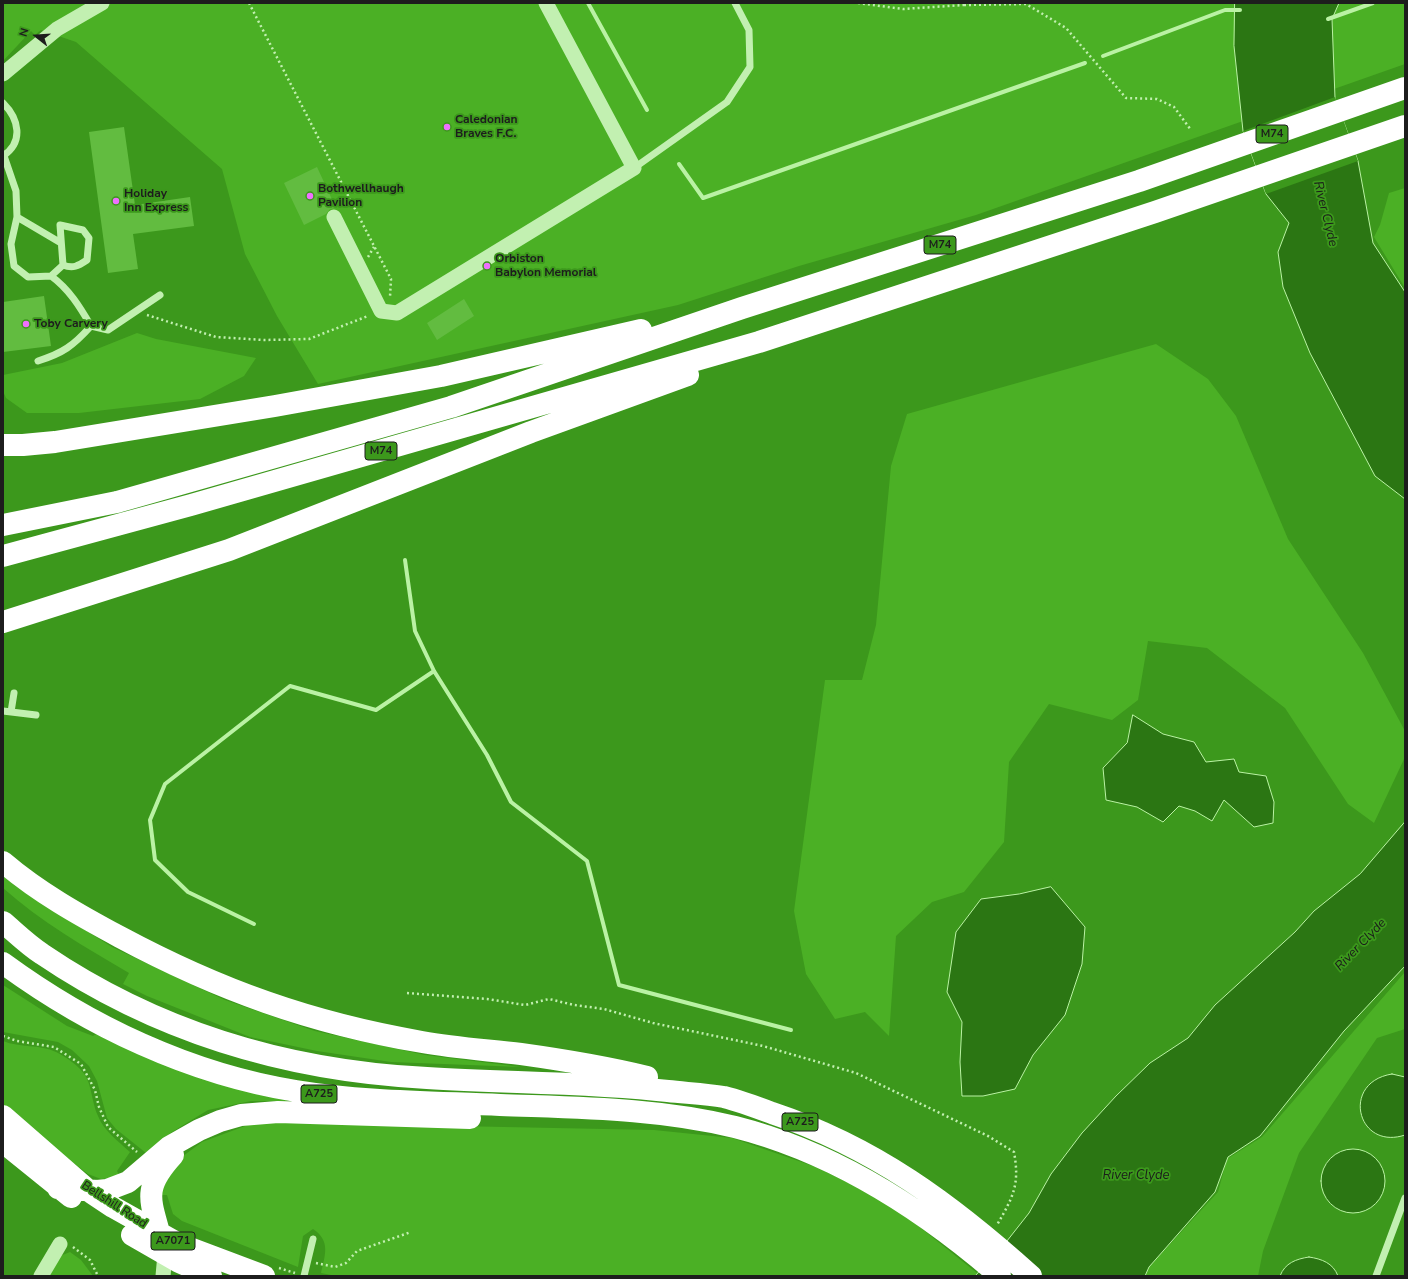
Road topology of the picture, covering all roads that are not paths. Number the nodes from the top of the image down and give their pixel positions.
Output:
1 (102, 3) edge
2 (546, 3) edge
3 (735, 3) edge
4 (3, 74) edge
5 (1405, 88) edge
6 (3, 103) edge
7 (1405, 126) edge
8 (4, 156) edge
9 (634, 168) junction
10 (17, 217) junction
11 (334, 217) dead end
12 (62, 243) junction
13 (63, 265) junction
14 (51, 276) junction
15 (160, 295) dead end
16 (742, 308) junction
17 (91, 326) junction
18 (759, 342) junction
19 (38, 361) dead end
20 (3, 444) edge
21 (3, 525) edge
22 (3, 556) edge
23 (3, 622) edge
24 (14, 693) dead end
25 (3, 711) edge
26 (11, 712) junction
27 (36, 715) dead end
28 (3, 862) edge
29 (3, 922) edge
30 (3, 963) edge
31 (724, 1098) junction
32 (664, 1114) junction
33 (3, 1116) edge
34 (185, 1138) junction
35 (3, 1142) edge
36 (3, 1150) edge
37 (37, 1172) junction
38 (58, 1188) junction
39 (89, 1191) junction
40 (1405, 1198) edge
41 (160, 1234) junction
42 (312, 1239) dead end
43 (60, 1244) road end
44 (165, 1254) junction
45 (41, 1276) edge
46 (163, 1276) edge
47 (211, 1276) edge
48 (264, 1276) edge
49 (304, 1276) edge
50 (1000, 1276) edge
51 (1031, 1276) edge
52 (1376, 1276) edge

1 - 4 street
2 - 9 street
3 - 9 lane
5 - 16 highway, M74
6 - 8 lane
7 - 18 highway, M74
8 - 10 lane
9 - 11 street
10 - 12 lane
10 - 14 lane
12 - 13 lane
12 - 13 lane
13 - 14 lane
14 - 17 lane
15 - 17 lane
16 - 20 highway
16 - 21 highway, M74
17 - 19 lane
18 - 22 highway, M74
18 - 23 highway
24 - 26 lane
25 - 26 lane
26 - 27 lane
28 - 31 highway, A725
29 - 31 highway, A725
30 - 32 highway, A725
31 - 51 highway, A725
32 - 34 highway
32 - 50 highway, A725
33 - 39 highway, Bellshill Road / A7071
34 - 39 highway
34 - 41 highway, A7071
35 - 37 highway, Bellshill Road
36 - 37 highway
37 - 38 highway, Bellshill Road
38 - 39 highway
38 - 44 highway, Bellshill Road / A7071
39 - 41 highway, Bellshill Road / A7071
40 - 52 lane
41 - 44 highway, A7071
41 - 48 highway, Bellshill Road / A7071
42 - 49 lane
43 - 45 street
44 - 46 street
44 - 47 highway, Bellshill Road / A7071

